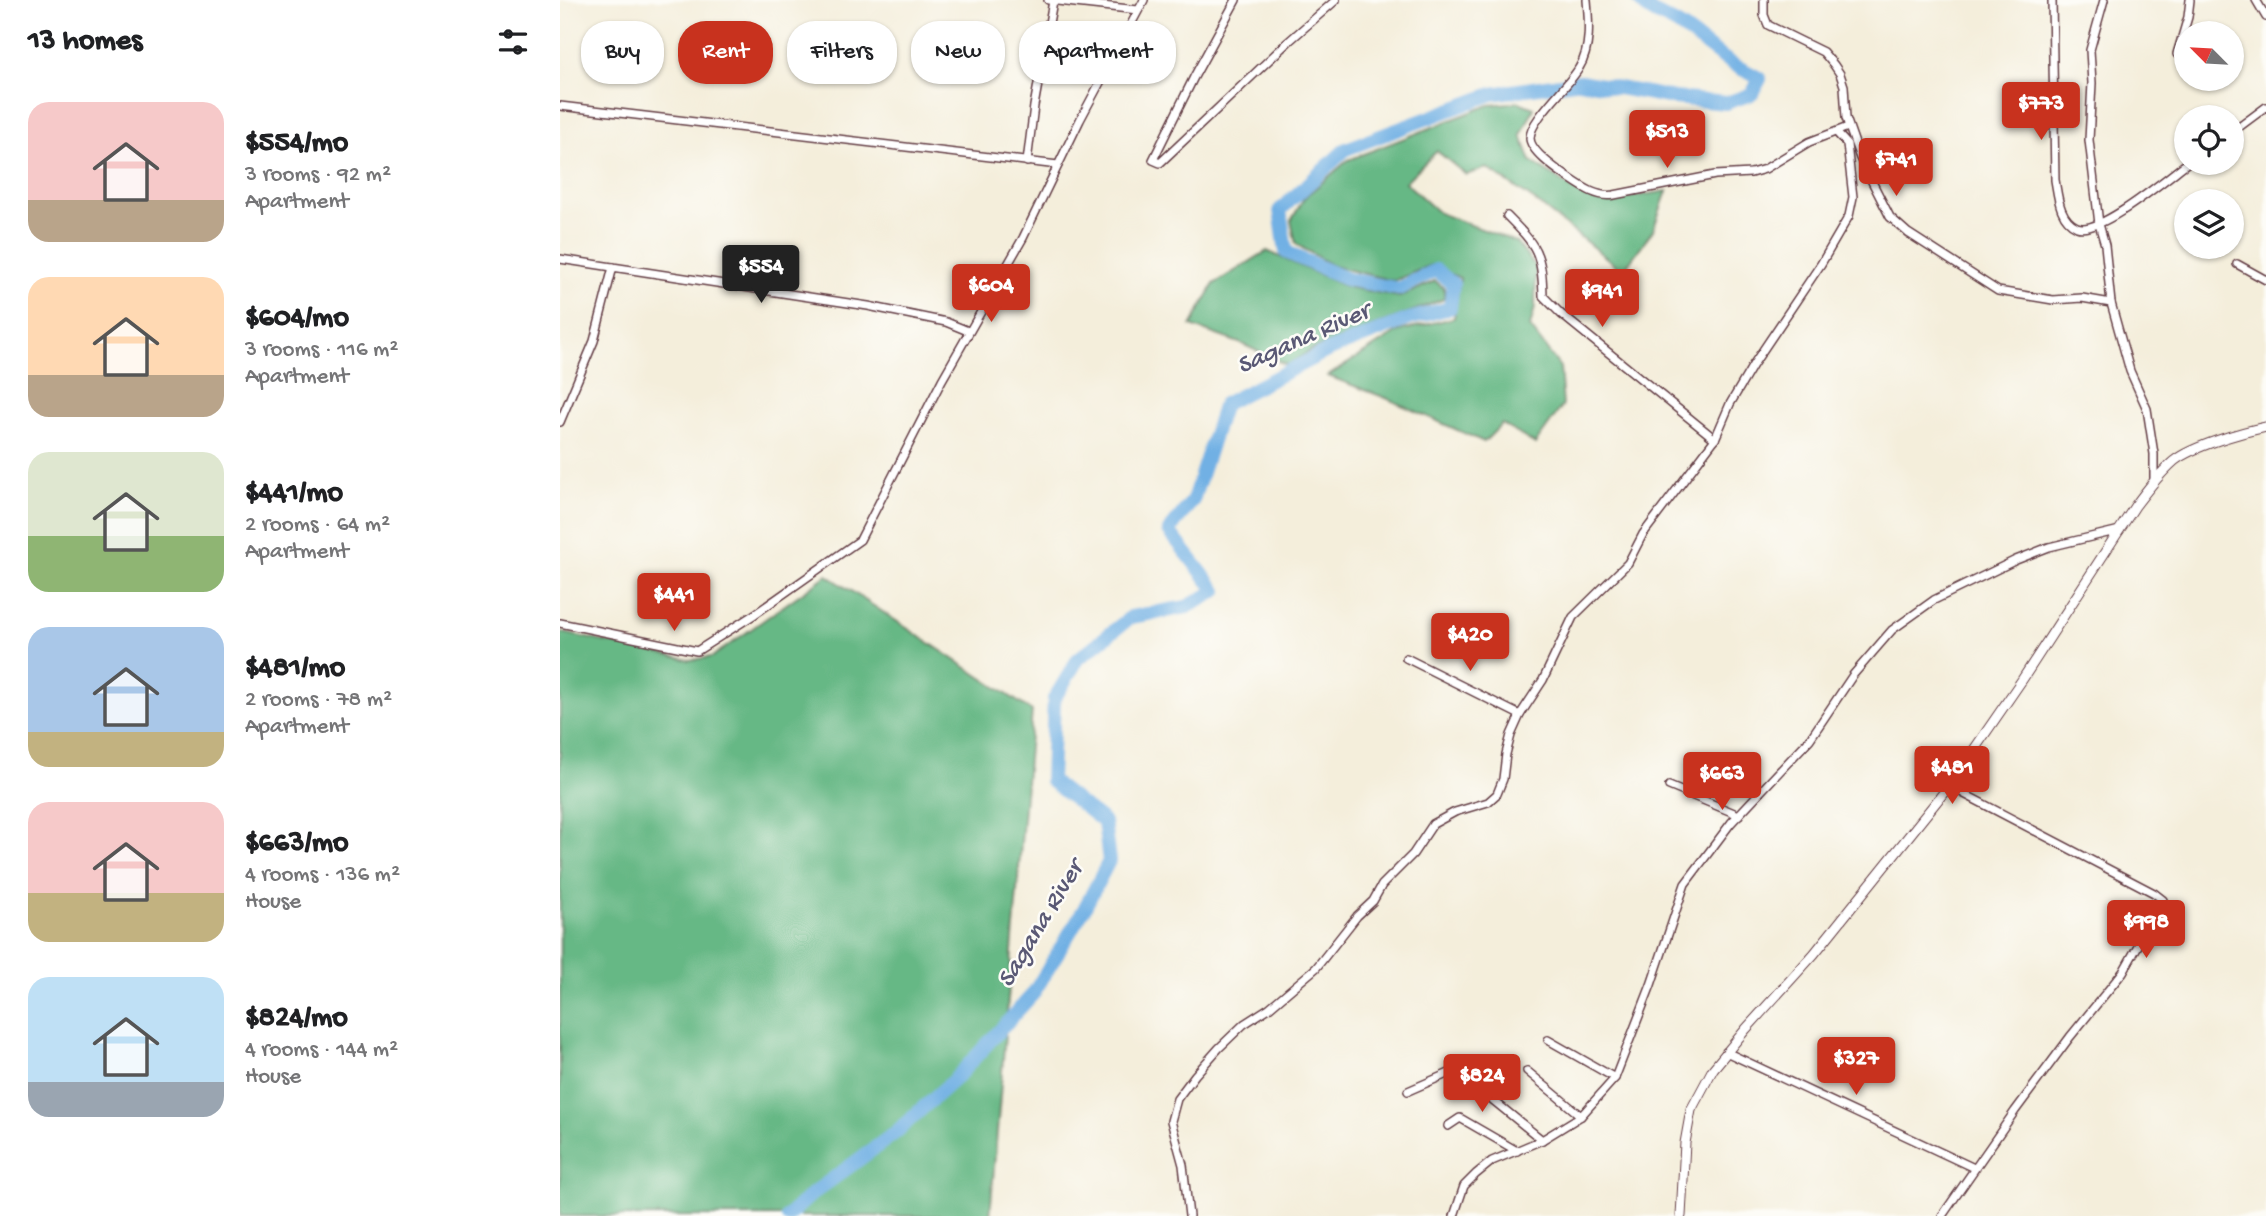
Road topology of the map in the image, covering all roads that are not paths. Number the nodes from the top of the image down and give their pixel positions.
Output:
1 (1048, 0) edge
2 (1144, 0) edge
3 (1236, 0) edge
4 (1336, 0) edge
5 (1587, 0) edge
6 (1764, 0) edge
7 (2052, 0) edge
8 (2104, 0) edge
9 (2190, 0) edge
10 (2256, 0) edge
11 (1053, 1) edge
12 (1138, 10) junction
13 (2266, 17) edge
14 (2187, 21) edge
15 (560, 106) edge
16 (2266, 107) edge
17 (2244, 123) edge
18 (1848, 127) junction
19 (1836, 132) junction
20 (1027, 162) junction
21 (1058, 165) junction
22 (2174, 173) edge
23 (1507, 216) dead end
24 (2099, 224) junction
25 (560, 259) edge
26 (2237, 264) dead end
27 (613, 267) junction
28 (2266, 280) edge
29 (2111, 303) junction
30 (968, 331) junction
31 (560, 422) edge
32 (2266, 427) edge
33 (1715, 439) junction
34 (2154, 480) junction
35 (2120, 530) junction
36 (560, 623) edge
37 (1406, 658) dead end
38 (1520, 715) junction
39 (1669, 786) dead end
40 (1949, 786) junction
41 (1739, 815) junction
42 (1548, 1040) dead end
43 (1727, 1052) junction
44 (1527, 1071) dead end
45 (1615, 1078) junction
46 (1408, 1091) dead end
47 (1581, 1116) junction
48 (1448, 1126) dead end
49 (1542, 1140) junction
50 (1517, 1151) junction
51 (1974, 1168) junction
52 (1189, 1216) edge
53 (1454, 1216) edge
54 (1681, 1216) edge
55 (1942, 1216) edge

1 - 11 street
2 - 12 street
3 - 4 street
5 - 19 street
6 - 18 street
7 - 24 street
8 - 24 street
9 - 14 street
10 - 13 street
11 - 12 street
11 - 20 street
12 - 21 street
15 - 20 street
16 - 17 street
18 - 19 street
18 - 29 street
19 - 33 street
20 - 21 street
21 - 30 street
22 - 24 street
23 - 33 street
24 - 29 street
25 - 27 street
26 - 28 street
27 - 30 street
27 - 31 street
29 - 34 street
30 - 36 street
32 - 34 street
33 - 38 street
34 - 35 street
35 - 40 street
35 - 41 street
37 - 38 street
38 - 52 street
39 - 41 street
40 - 43 street
40 - 51 street
41 - 45 street
42 - 45 street
43 - 51 street
43 - 54 street
44 - 47 street
45 - 47 street
46 - 49 street
47 - 49 street
48 - 50 street
49 - 50 street
50 - 53 street
51 - 55 street

